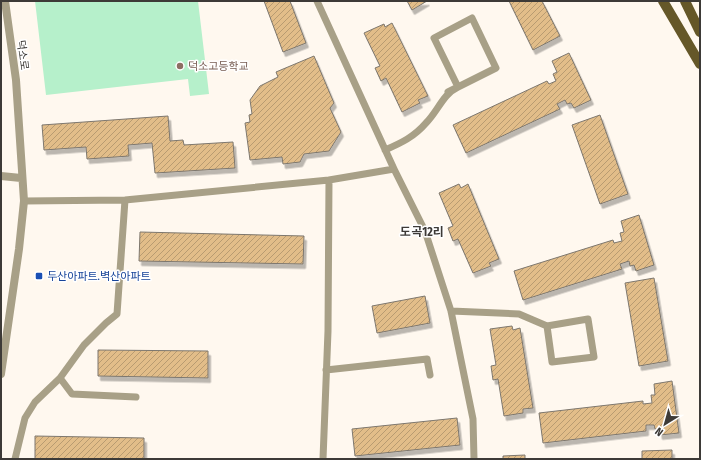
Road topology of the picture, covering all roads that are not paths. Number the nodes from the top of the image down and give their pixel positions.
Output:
1 (5, 1) edge
2 (316, 1) edge
3 (663, 1) edge
4 (685, 1) edge
5 (700, 32) edge
6 (700, 64) edge
7 (448, 92) junction
8 (385, 150) junction
9 (394, 169) junction
10 (1, 176) edge
11 (21, 178) junction
12 (329, 180) junction
13 (125, 200) junction
14 (24, 201) junction
15 (451, 311) junction
16 (547, 326) junction
17 (326, 370) junction
18 (1, 374) edge
19 (430, 375) dead end
20 (60, 378) junction
21 (136, 397) dead end
22 (15, 459) edge
23 (323, 459) edge
24 (474, 459) edge

1 - 11 street, 덕소로
2 - 8 lane
3 - 6 main road
4 - 5 main road
7 - 7 lane
7 - 8 lane
8 - 9 lane
9 - 12 lane
9 - 15 lane
10 - 11 street
11 - 14 street, 덕소로
12 - 13 lane
12 - 17 lane
13 - 14 lane
13 - 20 lane
14 - 18 street, 덕소로
15 - 16 lane
15 - 24 lane
16 - 16 lane
17 - 19 lane
17 - 23 lane
20 - 21 lane
20 - 22 lane

